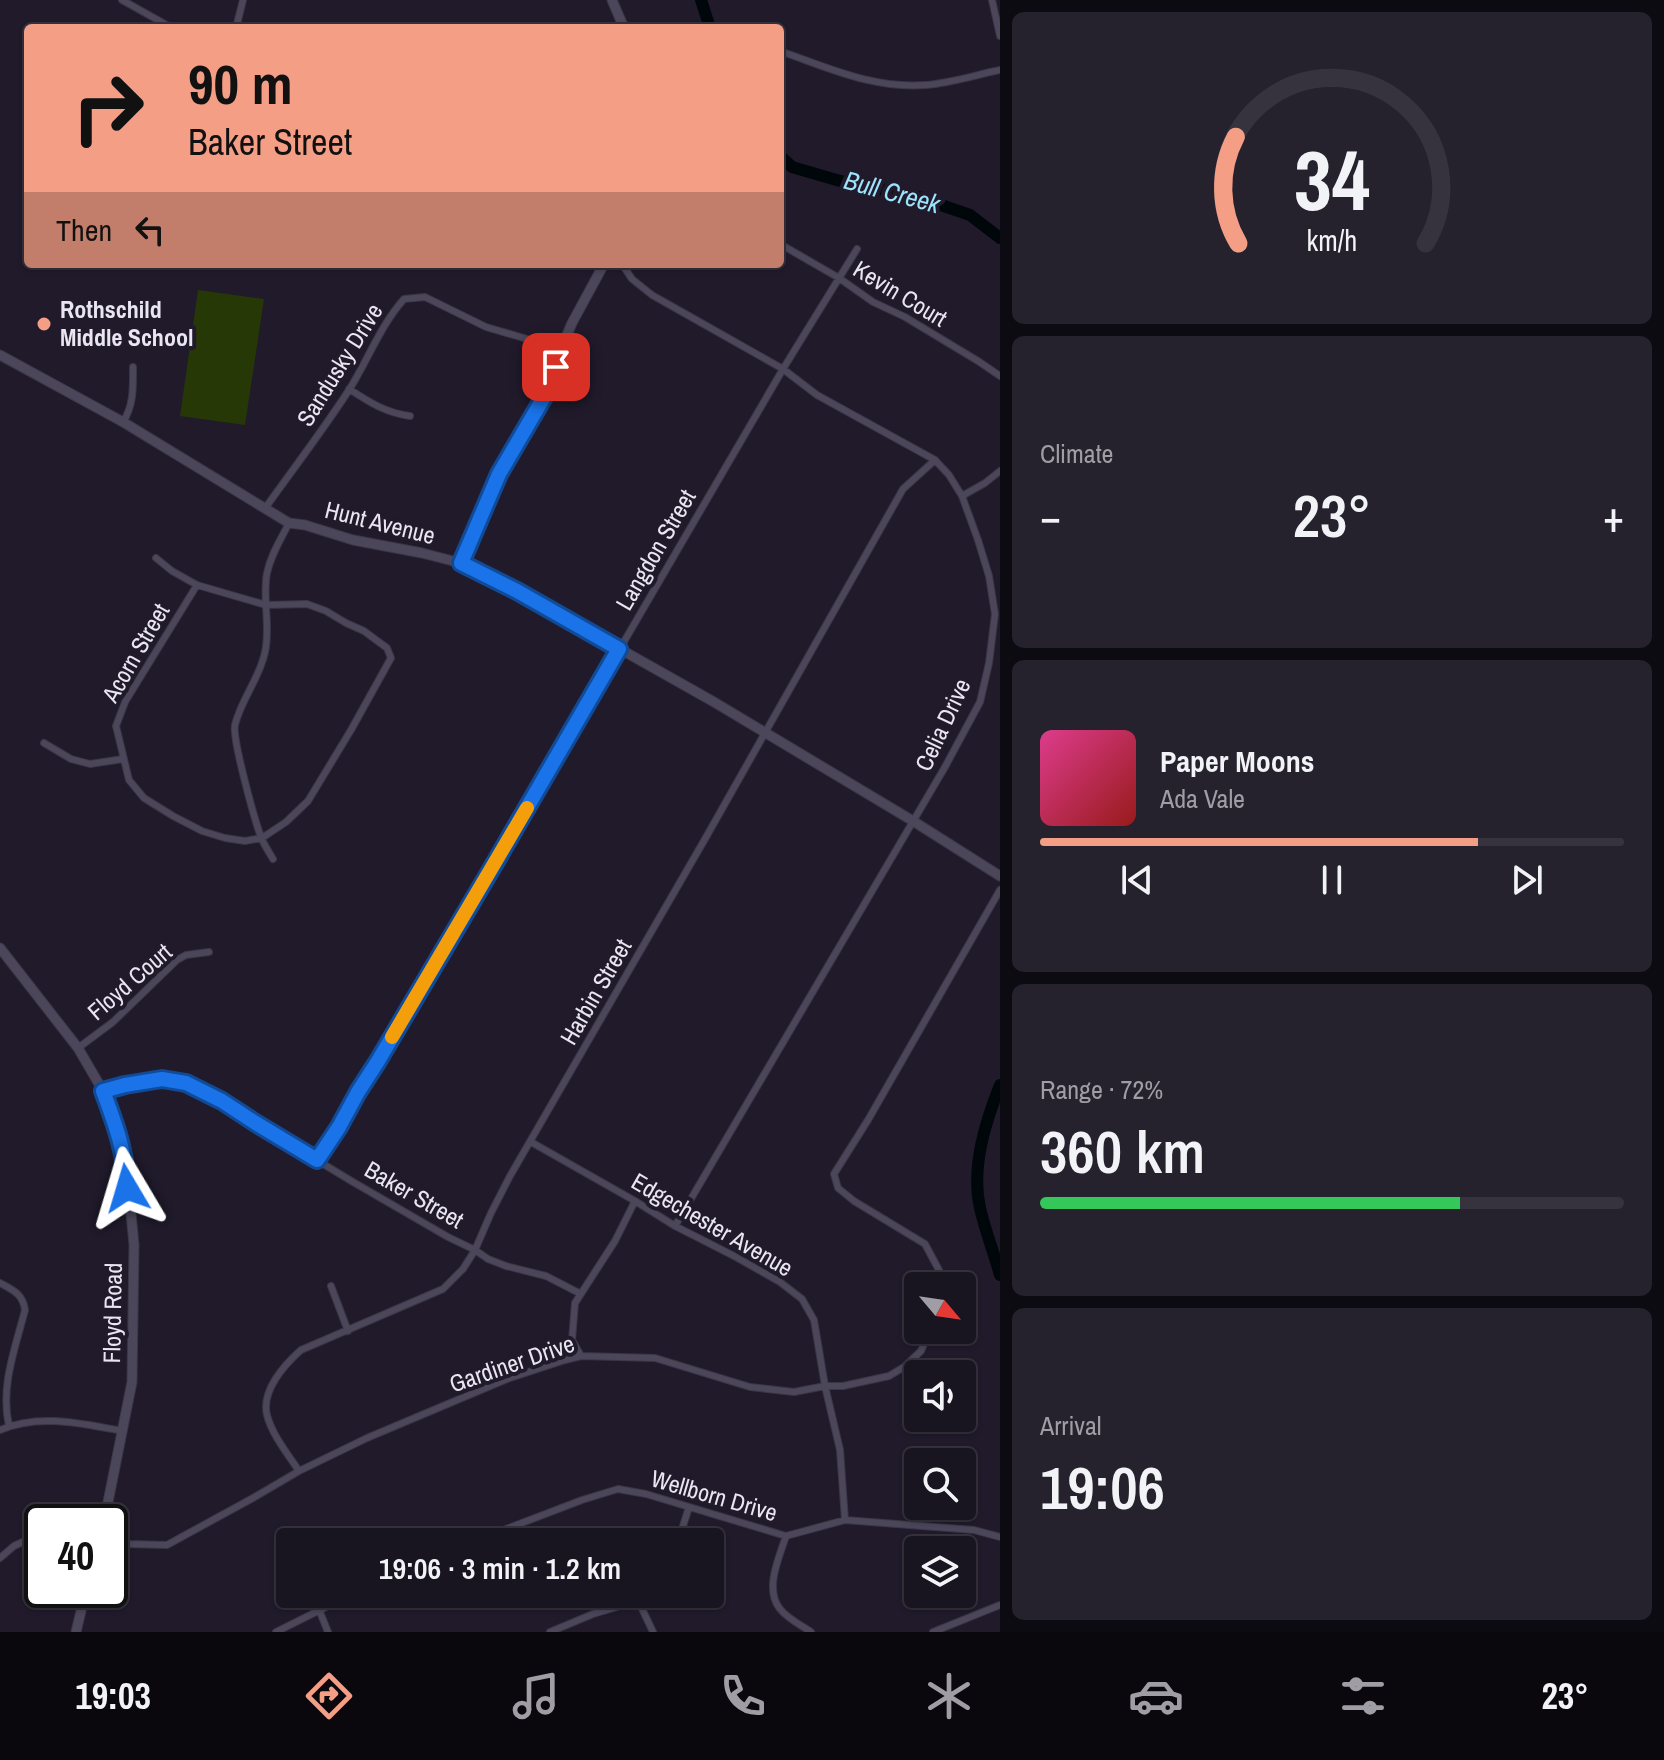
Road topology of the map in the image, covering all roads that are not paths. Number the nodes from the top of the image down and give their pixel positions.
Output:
1 (122, 0) edge
2 (243, 0) edge
3 (612, 0) edge
4 (992, 0) edge
5 (165, 24) edge
6 (237, 24) edge
7 (622, 24) edge
8 (1000, 36) edge
9 (784, 52) edge
10 (1000, 70) edge
11 (784, 246) edge
12 (857, 249) dead end
13 (602, 268) edge
14 (625, 268) edge
15 (839, 278) junction
16 (561, 349) junction
17 (0, 355) edge
18 (133, 367) dead end
19 (783, 369) junction
20 (1000, 376) edge
21 (349, 389) junction
22 (410, 416) dead end
23 (123, 422) junction
24 (935, 460) junction
25 (1000, 471) edge
26 (962, 496) junction
27 (266, 507) junction
28 (289, 523) junction
29 (156, 558) dead end
30 (461, 563) junction
31 (197, 585) junction
32 (266, 605) junction
33 (619, 649) junction
34 (752, 725) junction
35 (765, 733) junction
36 (44, 743) dead end
37 (759, 743) junction
38 (123, 759) junction
39 (913, 821) junction
40 (262, 838) junction
41 (273, 859) dead end
42 (1000, 876) edge
43 (1000, 890) edge
44 (0, 948) edge
45 (209, 952) dead end
46 (78, 1048) junction
47 (103, 1091) junction
48 (531, 1142) junction
49 (317, 1160) junction
50 (635, 1201) junction
51 (675, 1226) junction
52 (475, 1250) junction
53 (940, 1272) edge
54 (0, 1283) edge
55 (331, 1286) dead end
56 (581, 1294) junction
57 (348, 1331) junction
58 (572, 1340) junction
59 (924, 1344) edge
60 (581, 1356) junction
61 (565, 1360) junction
62 (825, 1386) junction
63 (9, 1426) junction
64 (0, 1430) edge
65 (123, 1431) junction
66 (299, 1471) junction
67 (108, 1504) edge
68 (689, 1507) junction
69 (845, 1520) junction
70 (509, 1528) edge
71 (682, 1528) edge
72 (786, 1536) junction
73 (1000, 1537) edge
74 (24, 1541) edge
75 (128, 1544) edge
76 (0, 1558) edge
77 (1000, 1605) edge
78 (82, 1608) edge
79 (327, 1608) edge
80 (613, 1608) edge
81 (644, 1608) edge
82 (320, 1612) junction
83 (76, 1632) edge
84 (276, 1632) edge
85 (328, 1632) edge
86 (550, 1632) edge
87 (653, 1632) edge
88 (811, 1632) edge
89 (933, 1632) edge

1 - 5 street
2 - 6 street
3 - 7 street
4 - 8 street
9 - 10 street
11 - 15 street, Kevin Court
12 - 15 street, Langdon Street
13 - 16 street
14 - 19 street, Celia Drive
15 - 19 street, Langdon Street
15 - 20 street, Kevin Court
16 - 21 street, Sandusky Drive
16 - 30 street
17 - 23 street, Hunt Avenue
18 - 23 street
19 - 24 street, Celia Drive
19 - 33 street, Langdon Street
21 - 22 street
21 - 27 street, Sandusky Drive
23 - 27 street, Hunt Avenue
24 - 26 street, Celia Drive
24 - 35 street, Harbin Street
25 - 26 street
26 - 39 street, Celia Drive
27 - 28 street, Hunt Avenue
28 - 30 street, Hunt Avenue
28 - 32 street
29 - 31 street
30 - 33 street, Hunt Avenue
31 - 32 street
31 - 38 street, Acorn Street
32 - 40 street
32 - 40 street
33 - 34 street, Hunt Avenue
33 - 49 street, Langdon Street
34 - 35 street, Hunt Avenue
34 - 37 street
35 - 37 street, Harbin Street
35 - 39 street, Hunt Avenue
36 - 38 street
37 - 48 street, Harbin Street
38 - 40 street, Acorn Street
39 - 42 street, Hunt Avenue
39 - 51 street, Celia Drive
40 - 41 street
43 - 53 street
44 - 46 street, Floyd Road
45 - 46 street, Floyd Court
46 - 47 street, Floyd Road
47 - 49 street, Baker Street
47 - 65 street, Floyd Road
48 - 50 street, Edgechester Avenue
48 - 52 street, Harbin Street
49 - 52 street, Baker Street
50 - 51 street, Edgechester Avenue
50 - 56 street
51 - 62 street, Edgechester Avenue
52 - 56 street, Baker Street
52 - 57 street, Harbin Street
54 - 63 street
55 - 57 street
56 - 58 street
57 - 66 street, Harbin Street
58 - 60 street
58 - 61 street
59 - 62 street, Gardiner Drive
60 - 61 street, Gardiner Drive
60 - 62 street, Gardiner Drive
61 - 66 street, Gardiner Drive
62 - 69 street, Edgechester Avenue
63 - 64 street
63 - 65 street
65 - 67 street, Floyd Road
66 - 75 street, Gardiner Drive
68 - 70 street, Wellborn Drive
68 - 71 street
68 - 72 street, Wellborn Drive
69 - 72 street, Wellborn Drive
69 - 73 street, Wellborn Drive
72 - 88 street
74 - 76 street
77 - 89 street
78 - 83 street
79 - 82 street
80 - 86 street
81 - 87 street
82 - 84 street
82 - 85 street

